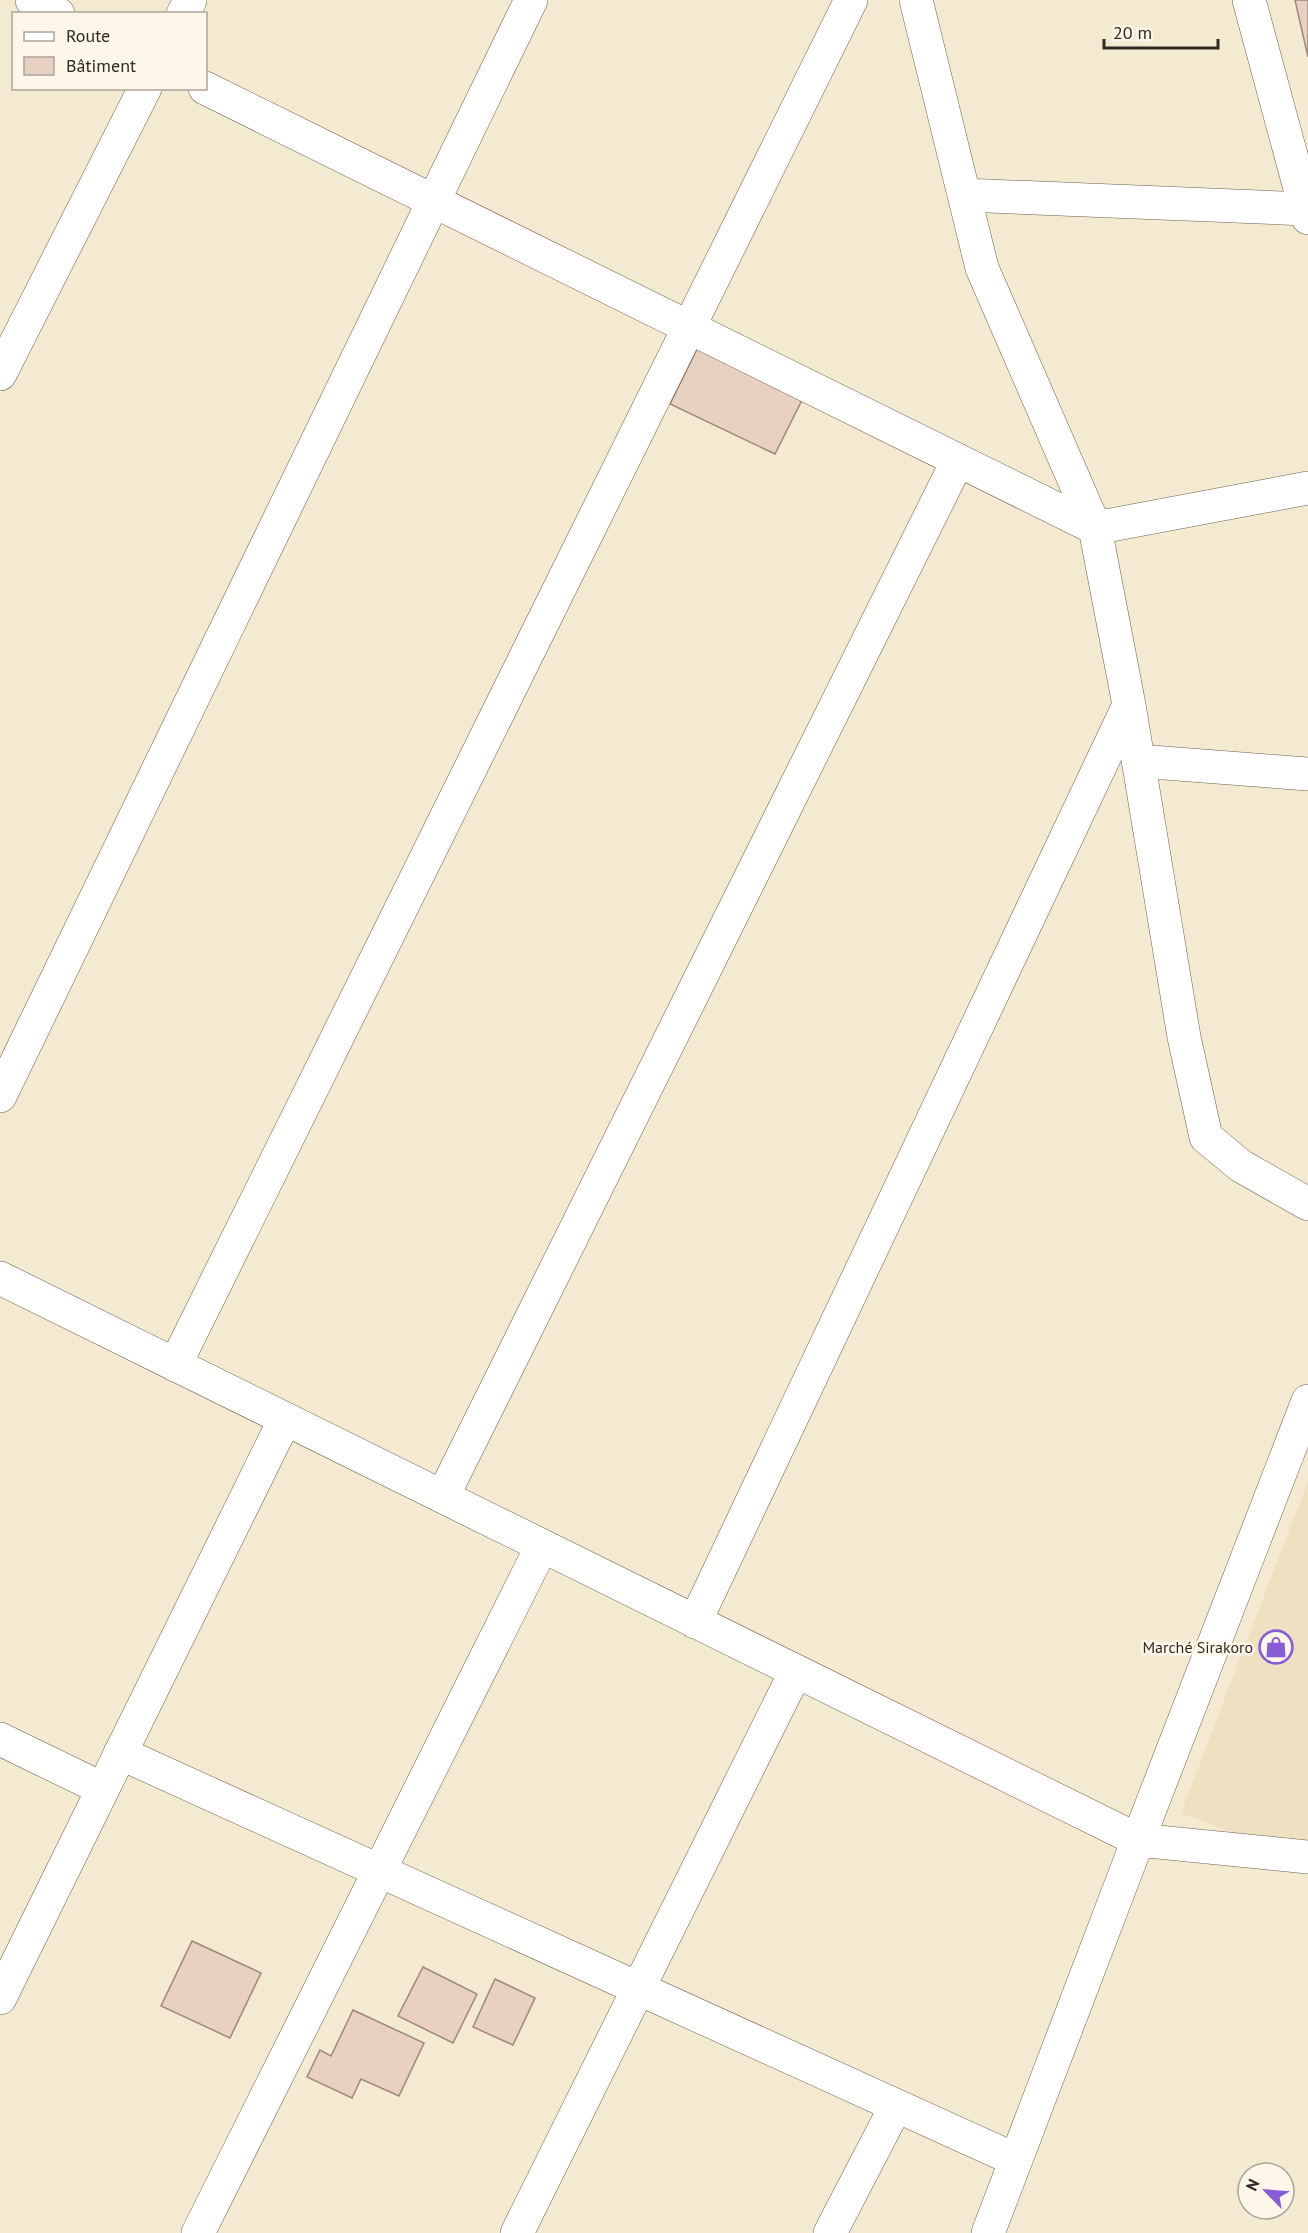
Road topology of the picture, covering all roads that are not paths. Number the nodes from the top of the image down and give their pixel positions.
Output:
1 (33, 0) edge
2 (531, 0) edge
3 (851, 0) edge
4 (916, 0) edge
5 (1249, 0) edge
6 (54, 12) edge
7 (207, 89) edge
8 (144, 90) edge
9 (964, 195) junction
10 (433, 201) junction
11 (1307, 214) edge
12 (11, 323) edge
13 (689, 328) junction
14 (0, 374) edge
15 (958, 460) junction
16 (1308, 488) edge
17 (1095, 528) junction
18 (1129, 705) junction
19 (1138, 761) junction
20 (1308, 774) edge
21 (0, 1096) edge
22 (1308, 1204) edge
23 (0, 1278) edge
24 (175, 1365) junction
25 (1308, 1401) edge
26 (285, 1419) junction
27 (443, 1496) junction
28 (543, 1546) junction
29 (695, 1622) junction
30 (796, 1671) junction
31 (0, 1739) edge
32 (120, 1753) junction
33 (103, 1789) junction
34 (1138, 1840) junction
35 (1308, 1857) edge
36 (379, 1871) junction
37 (638, 1989) junction
38 (0, 1998) edge
39 (896, 2106) junction
40 (1016, 2160) junction
41 (198, 2233) edge
42 (517, 2233) edge
43 (830, 2233) edge
44 (988, 2233) edge

1 - 6 street
2 - 10 street
3 - 13 street
4 - 9 street
5 - 11 street
7 - 10 street
8 - 12 street
9 - 11 street
9 - 17 street
10 - 13 street
10 - 21 street
12 - 14 street
13 - 15 street
13 - 24 street
15 - 17 street
15 - 27 street
16 - 17 street
17 - 18 street
18 - 19 street
18 - 29 street
19 - 20 street
19 - 22 street
23 - 24 street
24 - 26 street
25 - 34 street
26 - 27 street
26 - 32 street
27 - 28 street
28 - 29 street
28 - 36 street
29 - 30 street
30 - 34 street
30 - 37 street
31 - 33 street
32 - 33 street
32 - 36 street
33 - 38 street
34 - 35 street
34 - 40 street
36 - 37 street
36 - 41 street
37 - 39 street
37 - 42 street
39 - 40 street
39 - 43 street
40 - 44 street

